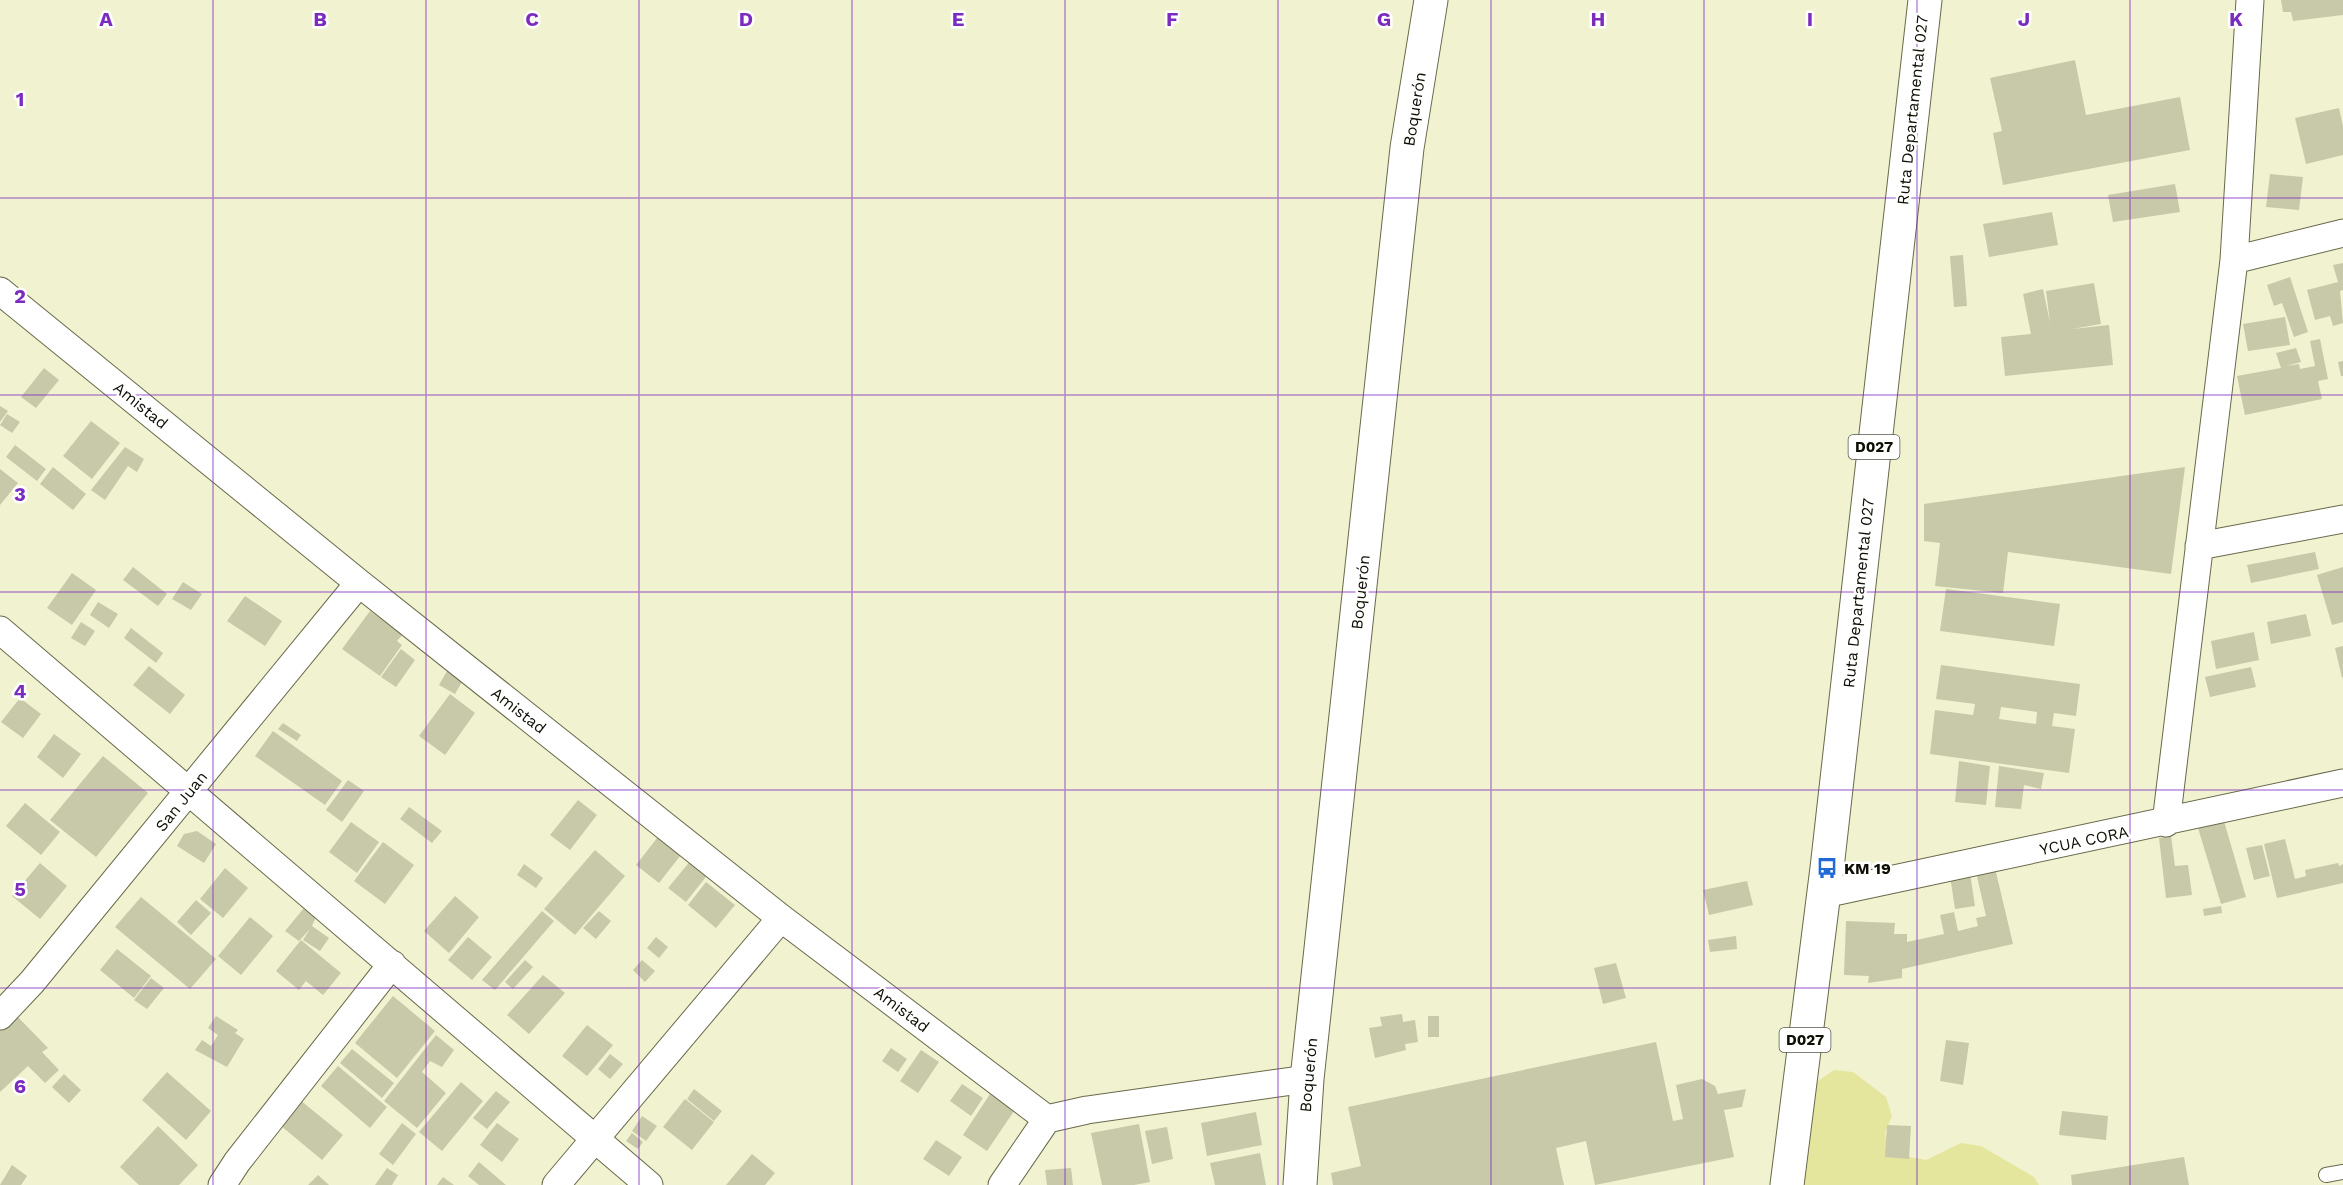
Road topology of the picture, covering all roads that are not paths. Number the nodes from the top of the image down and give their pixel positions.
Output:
1 (1431, 0) edge
2 (1924, 0) edge
3 (2250, 0) edge
4 (2343, 233) edge
5 (2234, 260) junction
6 (0, 291) edge
7 (2343, 519) edge
8 (2199, 546) junction
9 (359, 583) junction
10 (0, 630) edge
11 (2343, 783) edge
12 (189, 791) junction
13 (2166, 823) junction
14 (1824, 894) junction
15 (781, 918) junction
16 (392, 964) junction
17 (0, 1016) edge
18 (1307, 1079) junction
19 (1047, 1119) junction
20 (595, 1139) junction
21 (2343, 1172) edge
22 (2326, 1175) dead end
23 (222, 1185) edge
24 (556, 1185) edge
25 (649, 1185) edge
26 (1002, 1185) edge
27 (1300, 1185) edge
28 (1787, 1185) edge

1 - 18 main road, Boquerón
2 - 14 main road, Ruta Departamental 027 / D027
3 - 5 street
4 - 5 street
5 - 8 street
6 - 9 street, Amistad
7 - 8 street
8 - 13 street
9 - 12 street, San Juan
9 - 15 street, Amistad
10 - 12 street
11 - 13 street, YCUA CORA
12 - 16 street
12 - 17 street, San Juan
13 - 14 street, YCUA CORA
14 - 28 main road, Ruta Departamental 027 / D027
15 - 19 street, Amistad
15 - 20 street
16 - 20 street
16 - 23 street
18 - 19 street
18 - 27 main road, Boquerón
19 - 26 street
20 - 24 street
20 - 25 street
21 - 22 lane

